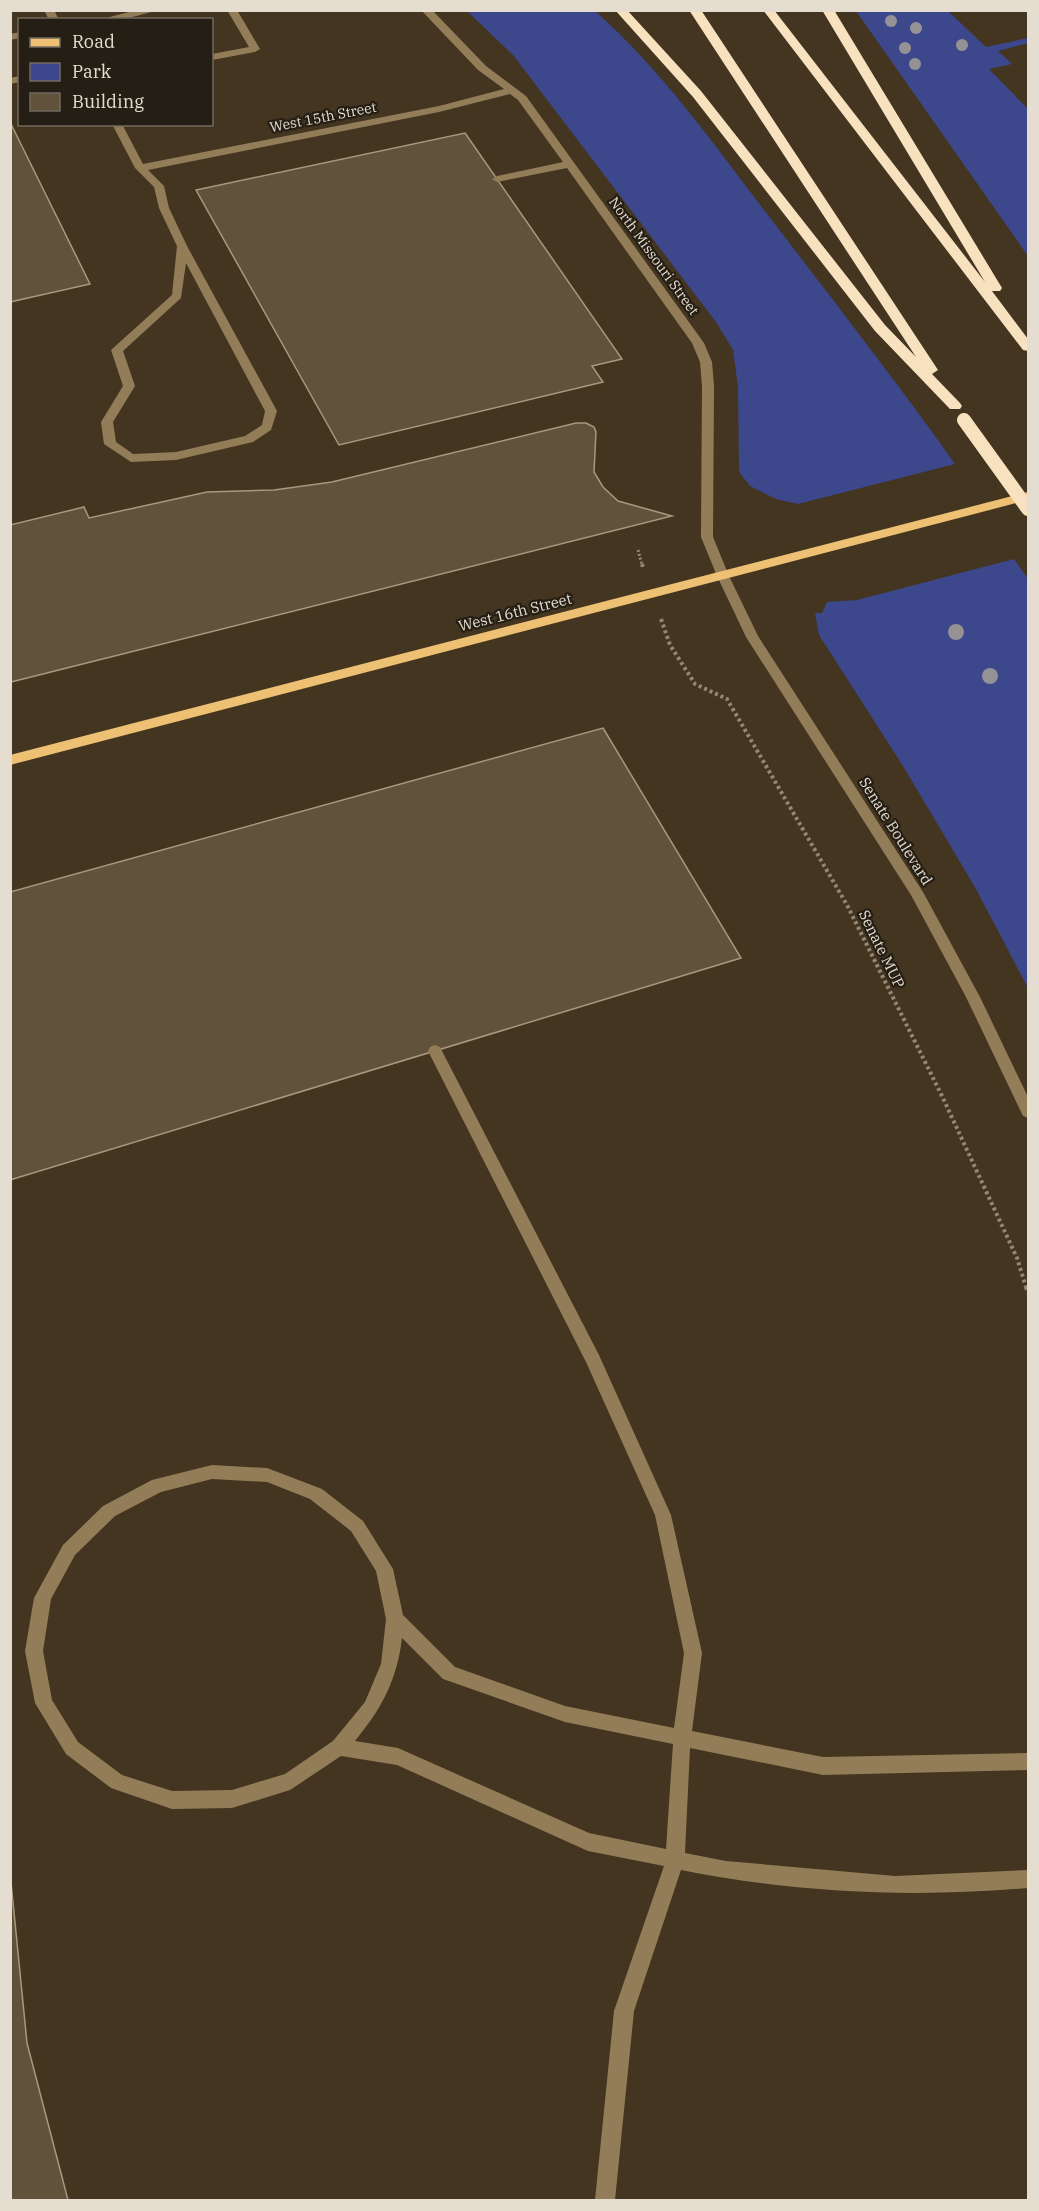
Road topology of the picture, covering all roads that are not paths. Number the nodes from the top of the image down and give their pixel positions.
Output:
1 (232, 10) edge
2 (426, 10) edge
3 (620, 10) edge
4 (695, 10) edge
5 (768, 10) edge
6 (828, 10) edge
7 (152, 14) edge
8 (119, 18) edge
9 (213, 57) edge
10 (510, 91) junction
11 (118, 126) edge
12 (569, 164) junction
13 (140, 168) junction
14 (497, 179) dead end
15 (182, 246) junction
16 (1029, 345) edge
17 (955, 406) junction
18 (1029, 496) edge
19 (1029, 509) edge
20 (723, 576) junction
21 (10, 760) edge
22 (435, 1051) dead end
23 (1029, 1112) edge
24 (395, 1619) junction
25 (682, 1738) junction
26 (339, 1747) junction
27 (1029, 1761) edge
28 (675, 1860) junction
29 (1029, 1879) edge
30 (605, 2200) edge

1 - 9 street
2 - 10 street, North Missouri Street
3 - 17 highway
4 - 17 highway
5 - 16 highway
6 - 16 highway
7 - 8 street
10 - 12 street, North Missouri Street
10 - 13 street, West 15th Street
11 - 13 street
12 - 14 street
12 - 20 street, North Missouri Street
13 - 15 street
15 - 15 street
17 - 19 highway, bridge
18 - 20 main road, West 16th Street
20 - 21 main road, West 16th Street
20 - 23 street, Senate Boulevard
22 - 25 street
24 - 25 street
24 - 26 street
24 - 26 street
25 - 27 street
25 - 28 street
26 - 28 street
28 - 29 street
28 - 30 street

